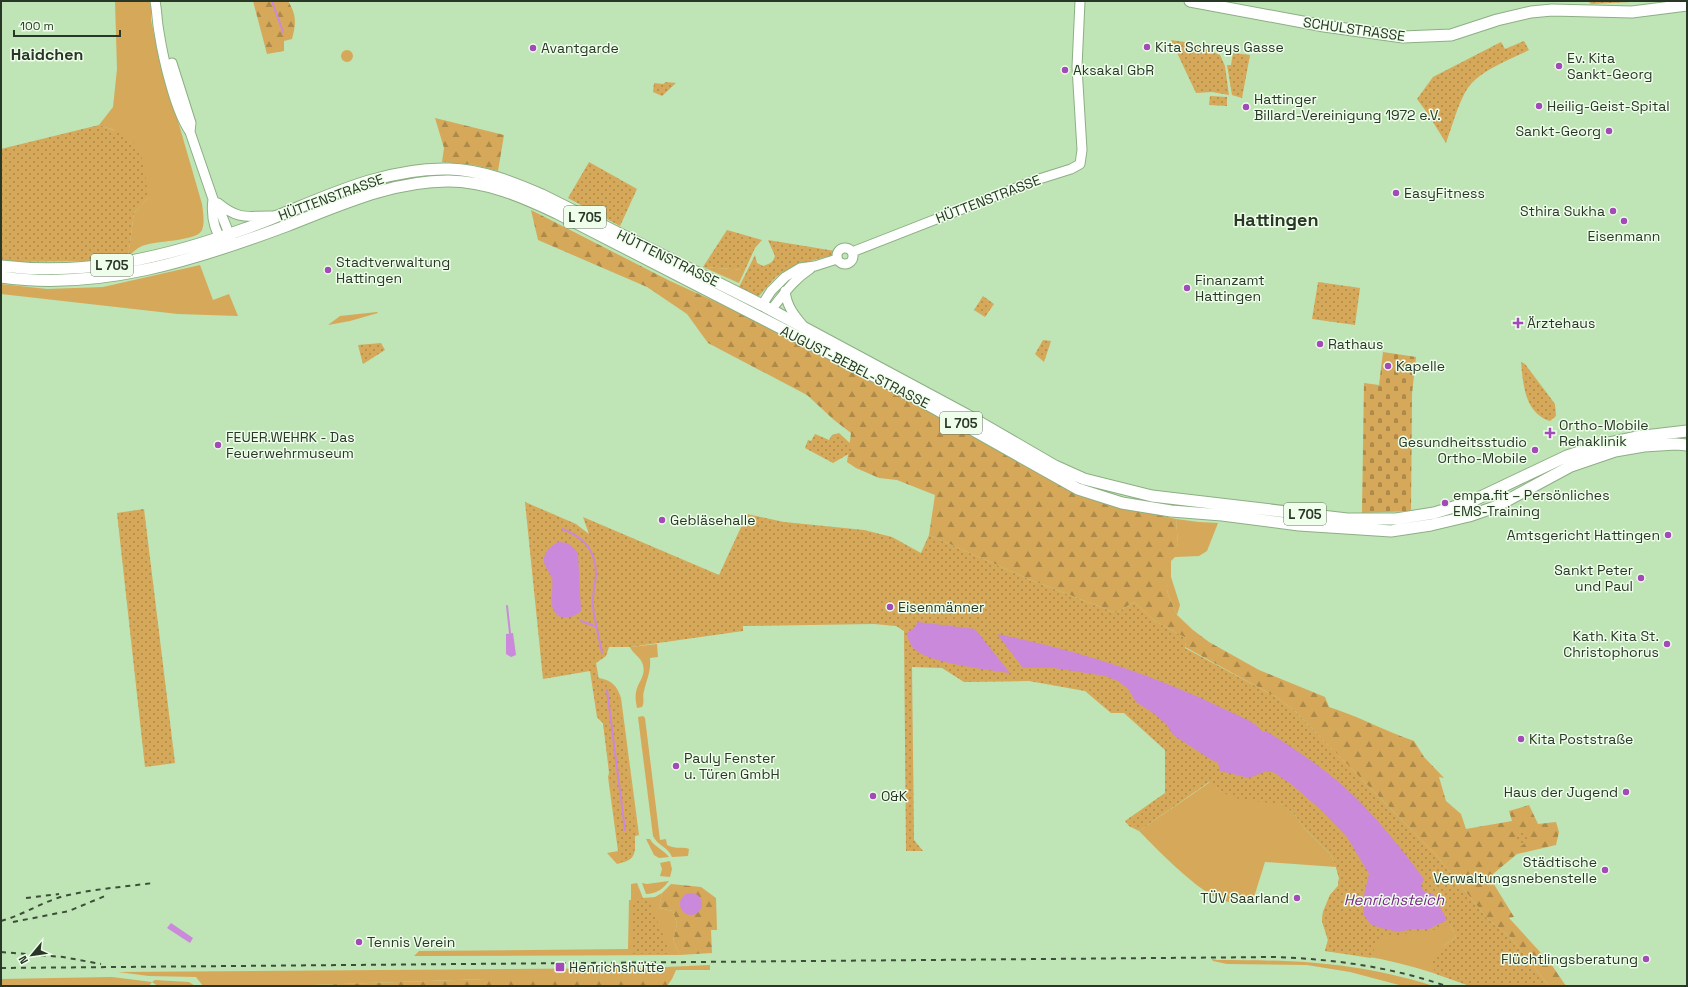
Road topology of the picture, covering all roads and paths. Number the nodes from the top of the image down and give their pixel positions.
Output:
1 (155, 1) edge
2 (160, 1) edge
3 (1080, 1) edge
4 (1190, 1) edge
5 (1686, 5) edge
6 (190, 132) junction
7 (213, 200) junction
8 (277, 216) junction
9 (224, 236) junction
10 (230, 246) junction
11 (1, 266) edge
12 (815, 266) junction
13 (1, 277) edge
14 (785, 291) junction
15 (767, 307) junction
16 (761, 317) junction
17 (806, 329) junction
18 (1685, 431) edge
19 (1671, 434) junction
20 (1681, 445) edge
21 (1474, 500) junction
22 (1264, 509) junction
23 (1474, 514) junction
24 (1262, 520) junction
25 (1386, 520) junction
26 (1367, 530) junction

1 - 6 street
2 - 6 street
3 - 12 street, HÜTTENSTRASSE
4 - 5 main road, SCHULSTRASSE
6 - 7 street
7 - 8 street
7 - 9 street
8 - 9 main road, HÜTTENSTRASSE / L 705
8 - 15 main road, HÜTTENSTRASSE / L 705
9 - 10 street
9 - 11 main road, HÜTTENSTRASSE / L 705
10 - 13 main road, HÜTTENSTRASSE / L 705
10 - 16 main road, HÜTTENSTRASSE / L 705
12 - 14 street, HÜTTENSTRASSE
12 - 15 street, HÜTTENSTRASSE
14 - 15 street, HÜTTENSTRASSE
14 - 17 street, AUGUST-BEBEL-STRASSE
15 - 16 main road
15 - 17 main road, AUGUST-BEBEL-STRASSE / L 705
16 - 24 main road, AUGUST-BEBEL-STRASSE / L 705
17 - 22 main road, AUGUST-BEBEL-STRASSE / L 705
18 - 19 main road, AUGUST-BEBEL-STRASSE / L 705
18 - 20 main road, AUGUST-BEBEL-STRASSE
19 - 20 main road
19 - 21 main road, AUGUST-BEBEL-STRASSE / L 705
20 - 23 main road, AUGUST-BEBEL-STRASSE / L 705
21 - 23 main road
21 - 25 main road, AUGUST-BEBEL-STRASSE / L 705
22 - 24 main road
22 - 25 main road, AUGUST-BEBEL-STRASSE / L 705
23 - 26 main road, AUGUST-BEBEL-STRASSE / L 705
24 - 26 main road, AUGUST-BEBEL-STRASSE / L 705
25 - 26 main road, AUGUST-BEBEL-STRASSE

